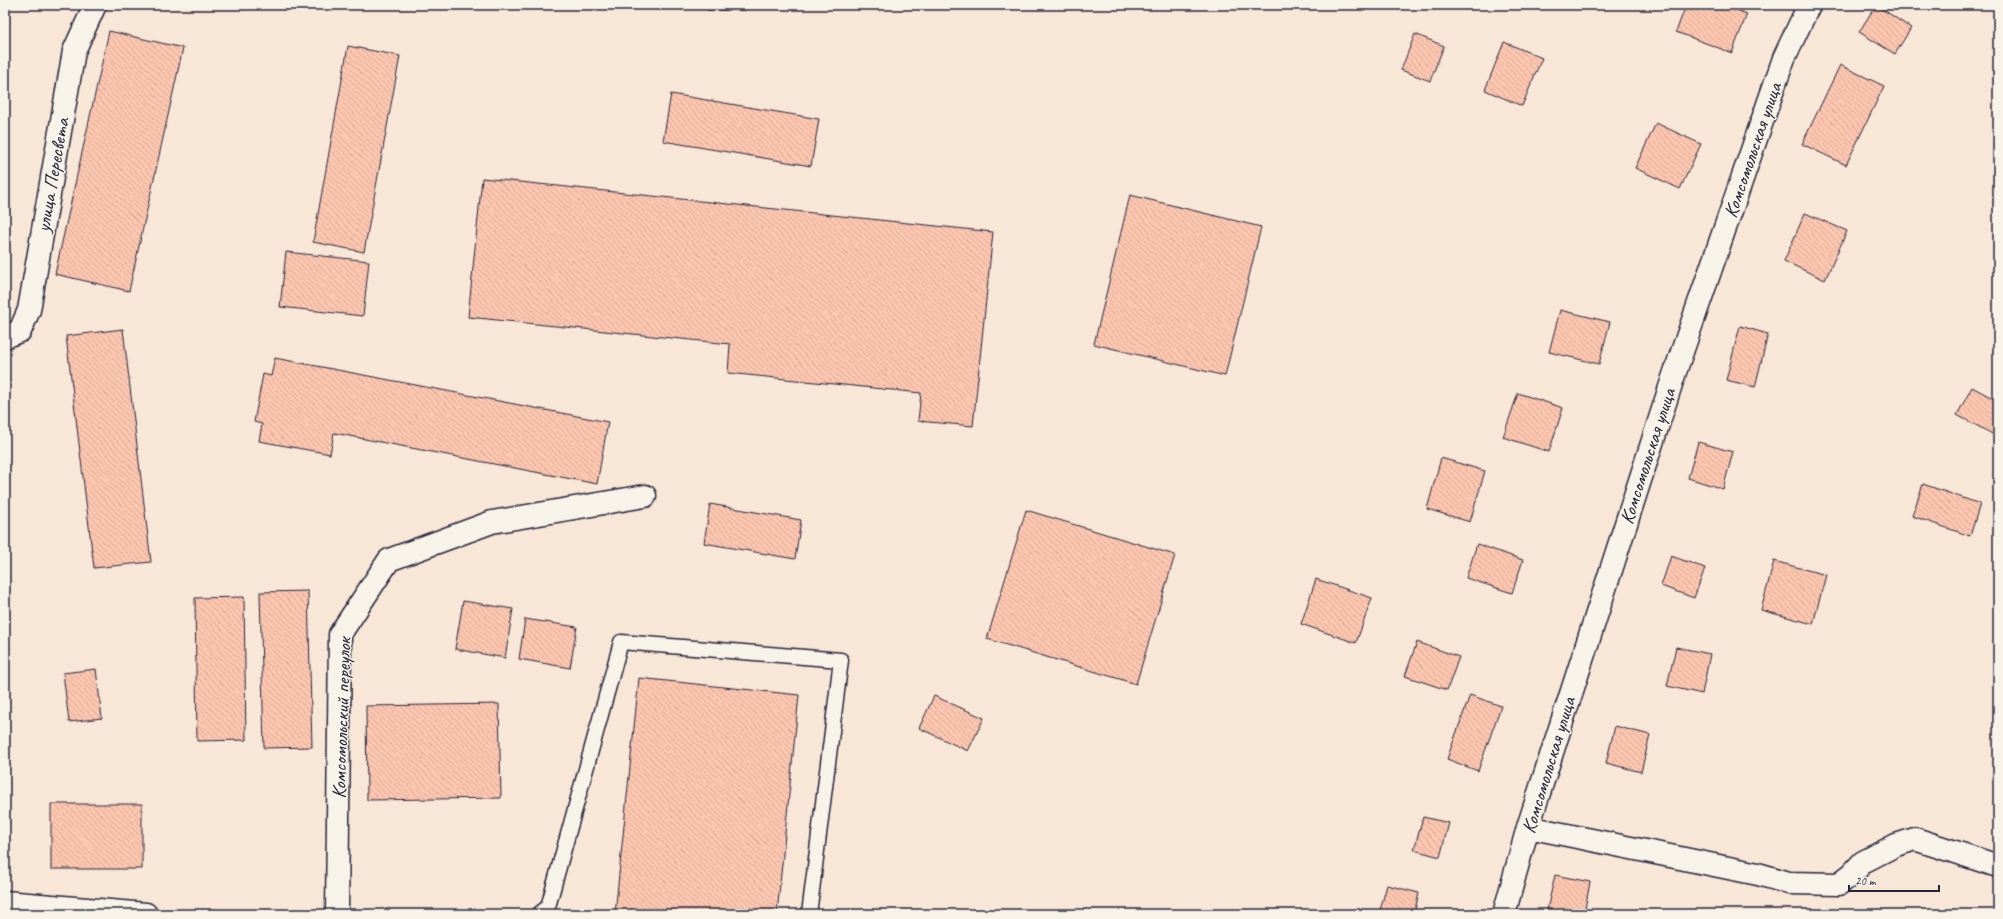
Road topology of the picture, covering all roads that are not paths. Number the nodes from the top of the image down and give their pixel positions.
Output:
1 (95, 5) edge
2 (1809, 5) edge
3 (5, 337) edge
4 (645, 496) dead end
5 (1528, 827) junction
6 (1998, 866) edge
7 (5, 902) edge
8 (146, 914) edge
9 (337, 914) edge
10 (539, 914) edge
11 (809, 914) edge
12 (1504, 914) edge

1 - 3 street, улица Пересвета
2 - 5 street, Комсомольская улица
4 - 9 street, Комсомольский переулок
5 - 6 street
5 - 12 street, Комсомольская улица
7 - 8 street
10 - 11 lane

